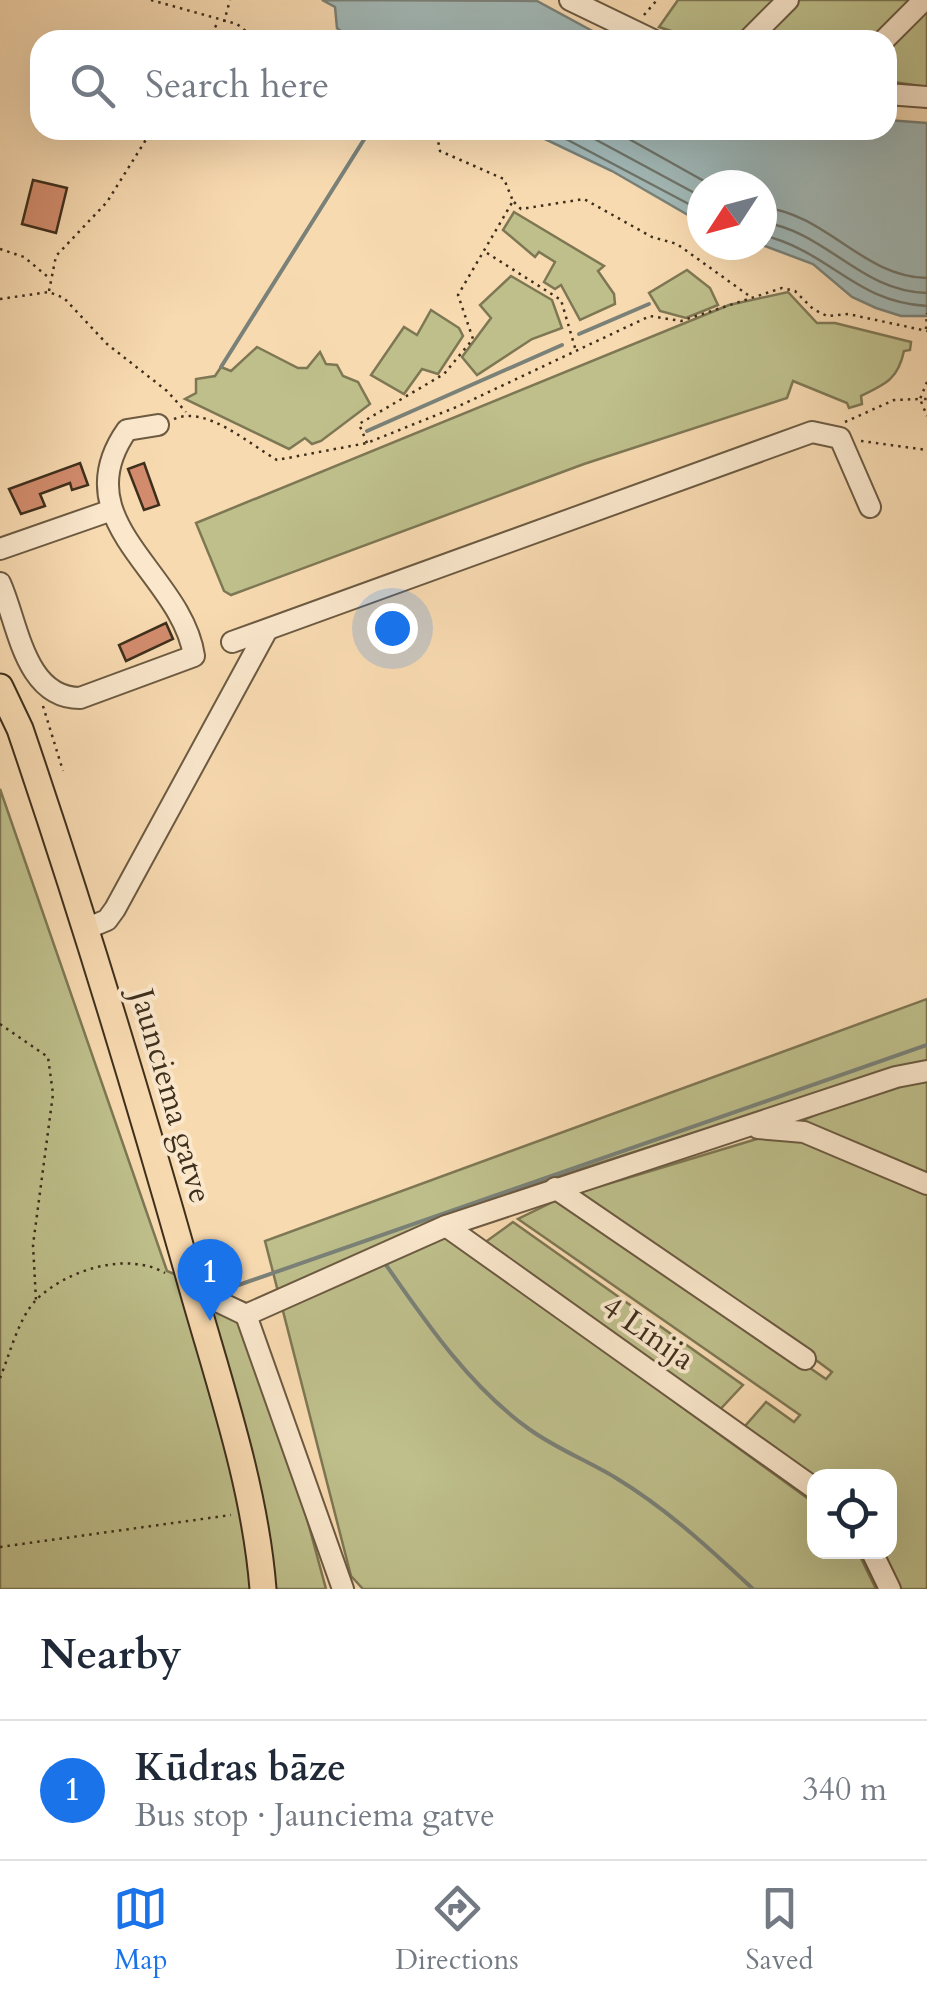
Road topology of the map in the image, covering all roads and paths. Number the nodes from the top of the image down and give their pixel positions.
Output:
1 (151, 0) edge
2 (230, 0) edge
3 (570, 0) edge
4 (788, 0) edge
5 (924, 0) edge
6 (222, 21) junction
7 (215, 30) edge
8 (244, 30) edge
9 (632, 30) edge
10 (758, 30) edge
11 (894, 30) edge
12 (897, 95) edge
13 (927, 97) edge
14 (146, 140) edge
15 (438, 140) edge
16 (513, 201) junction
17 (0, 248) edge
18 (486, 252) junction
19 (49, 278) junction
20 (50, 292) junction
21 (751, 297) junction
22 (0, 300) edge
23 (927, 313) edge
24 (927, 330) edge
25 (576, 351) junction
26 (927, 382) edge
27 (920, 398) junction
28 (927, 400) edge
29 (187, 413) junction
30 (927, 416) edge
31 (158, 425) joint
32 (843, 430) junction
33 (927, 441) edge
34 (367, 444) junction
35 (919, 450) junction
36 (927, 450) edge
37 (870, 507) dead end
38 (112, 510) junction
39 (0, 549) edge
40 (0, 583) edge
41 (267, 630) junction
42 (232, 642) dead end
43 (0, 687) edge
44 (42, 702) dead end
45 (63, 771) dead end
46 (88, 928) junction
47 (0, 1024) edge
48 (927, 1071) edge
49 (746, 1127) junction
50 (927, 1184) edge
51 (555, 1188) junction
52 (446, 1226) junction
53 (192, 1289) junction
54 (36, 1300) junction
55 (246, 1315) junction
56 (806, 1358) dead end
57 (0, 1378) edge
58 (807, 1483) edge
59 (252, 1512) junction
60 (0, 1547) edge
61 (875, 1559) edge
62 (264, 1589) edge
63 (344, 1589) edge
64 (890, 1589) edge

1 - 6 path
2 - 6 path
3 - 9 street
4 - 10 street
5 - 11 street
6 - 7 path
6 - 8 path
12 - 13 street
14 - 19 path
15 - 16 path
16 - 18 path
16 - 21 path
17 - 19 path
18 - 25 path
18 - 34 path
19 - 20 path
20 - 22 path
20 - 29 path
21 - 24 path
21 - 25 path
23 - 24 path
25 - 34 path
26 - 27 path
27 - 28 path
27 - 30 path
27 - 32 path
29 - 31 path
29 - 34 path
31 - 38 street
32 - 35 path
32 - 37 street
32 - 41 street
33 - 35 path
35 - 36 path
38 - 39 street
38 - 40 street
41 - 42 street
41 - 46 street
43 - 46 main road, Jaunciema gatve
44 - 45 path
46 - 53 main road, Jaunciema gatve
47 - 54 path
48 - 49 street
49 - 50 street
49 - 51 street
51 - 52 street
51 - 56 street
52 - 55 street
52 - 58 street, 4 Līnija
53 - 54 path
53 - 55 street
53 - 59 main road, Jaunciema gatve
54 - 57 path
55 - 63 street
59 - 60 path
59 - 62 main road, Jaunciema gatve
61 - 64 street

